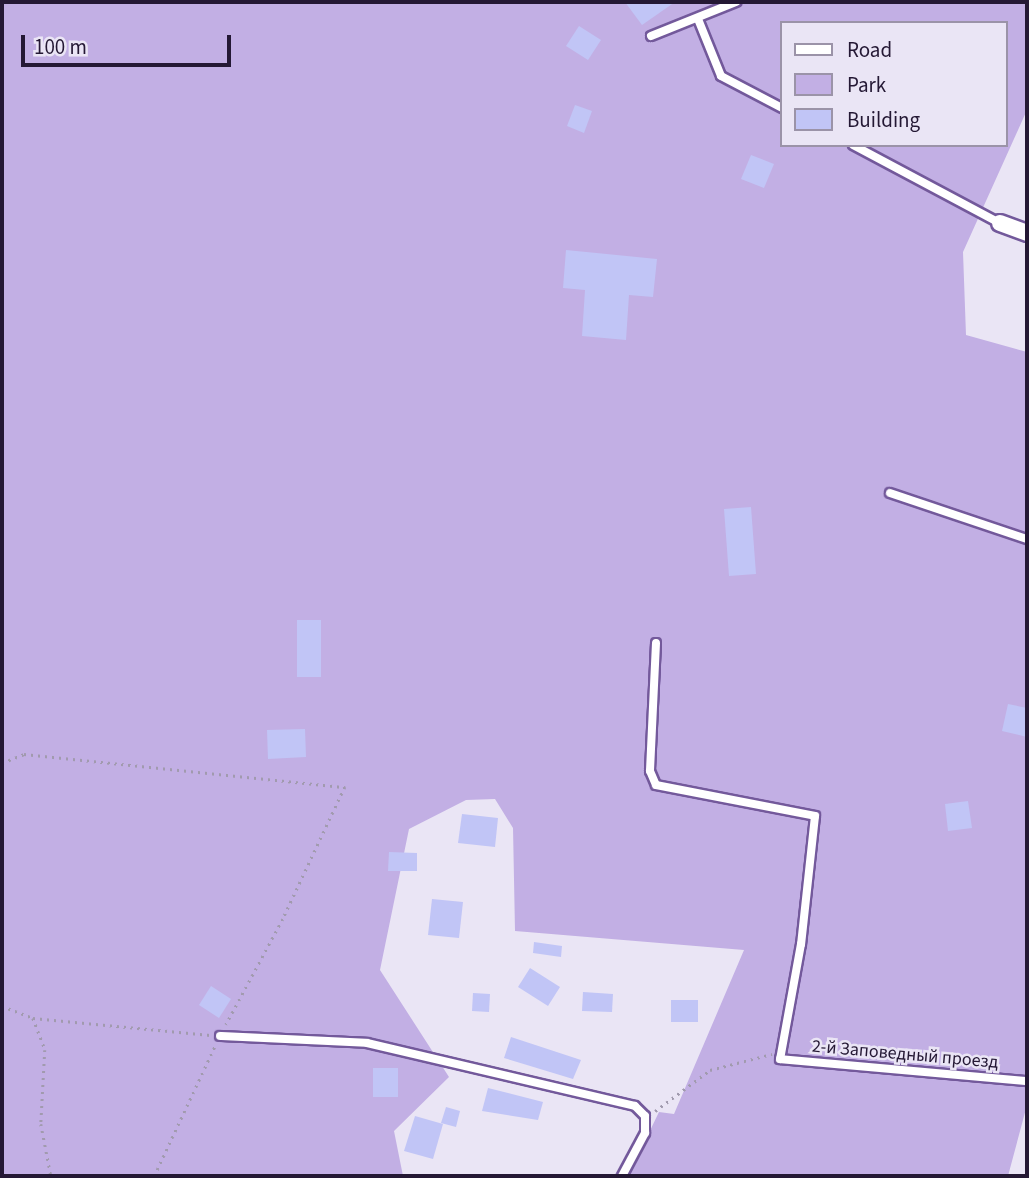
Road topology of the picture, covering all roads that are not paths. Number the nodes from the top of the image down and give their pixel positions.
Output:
1 (736, 2) edge
2 (698, 19) junction
3 (651, 36) dead end
4 (780, 107) edge
5 (857, 147) edge
6 (1000, 223) joint
7 (1027, 233) edge
8 (890, 493) dead end
9 (1027, 539) edge
10 (656, 643) dead end
11 (220, 1036) road end
12 (1027, 1081) edge
13 (622, 1176) edge

1 - 2 lane
2 - 3 lane
2 - 4 lane
5 - 6 lane
6 - 7 street
8 - 9 lane
10 - 12 lane, 2-й Заповедный проезд
11 - 13 lane

